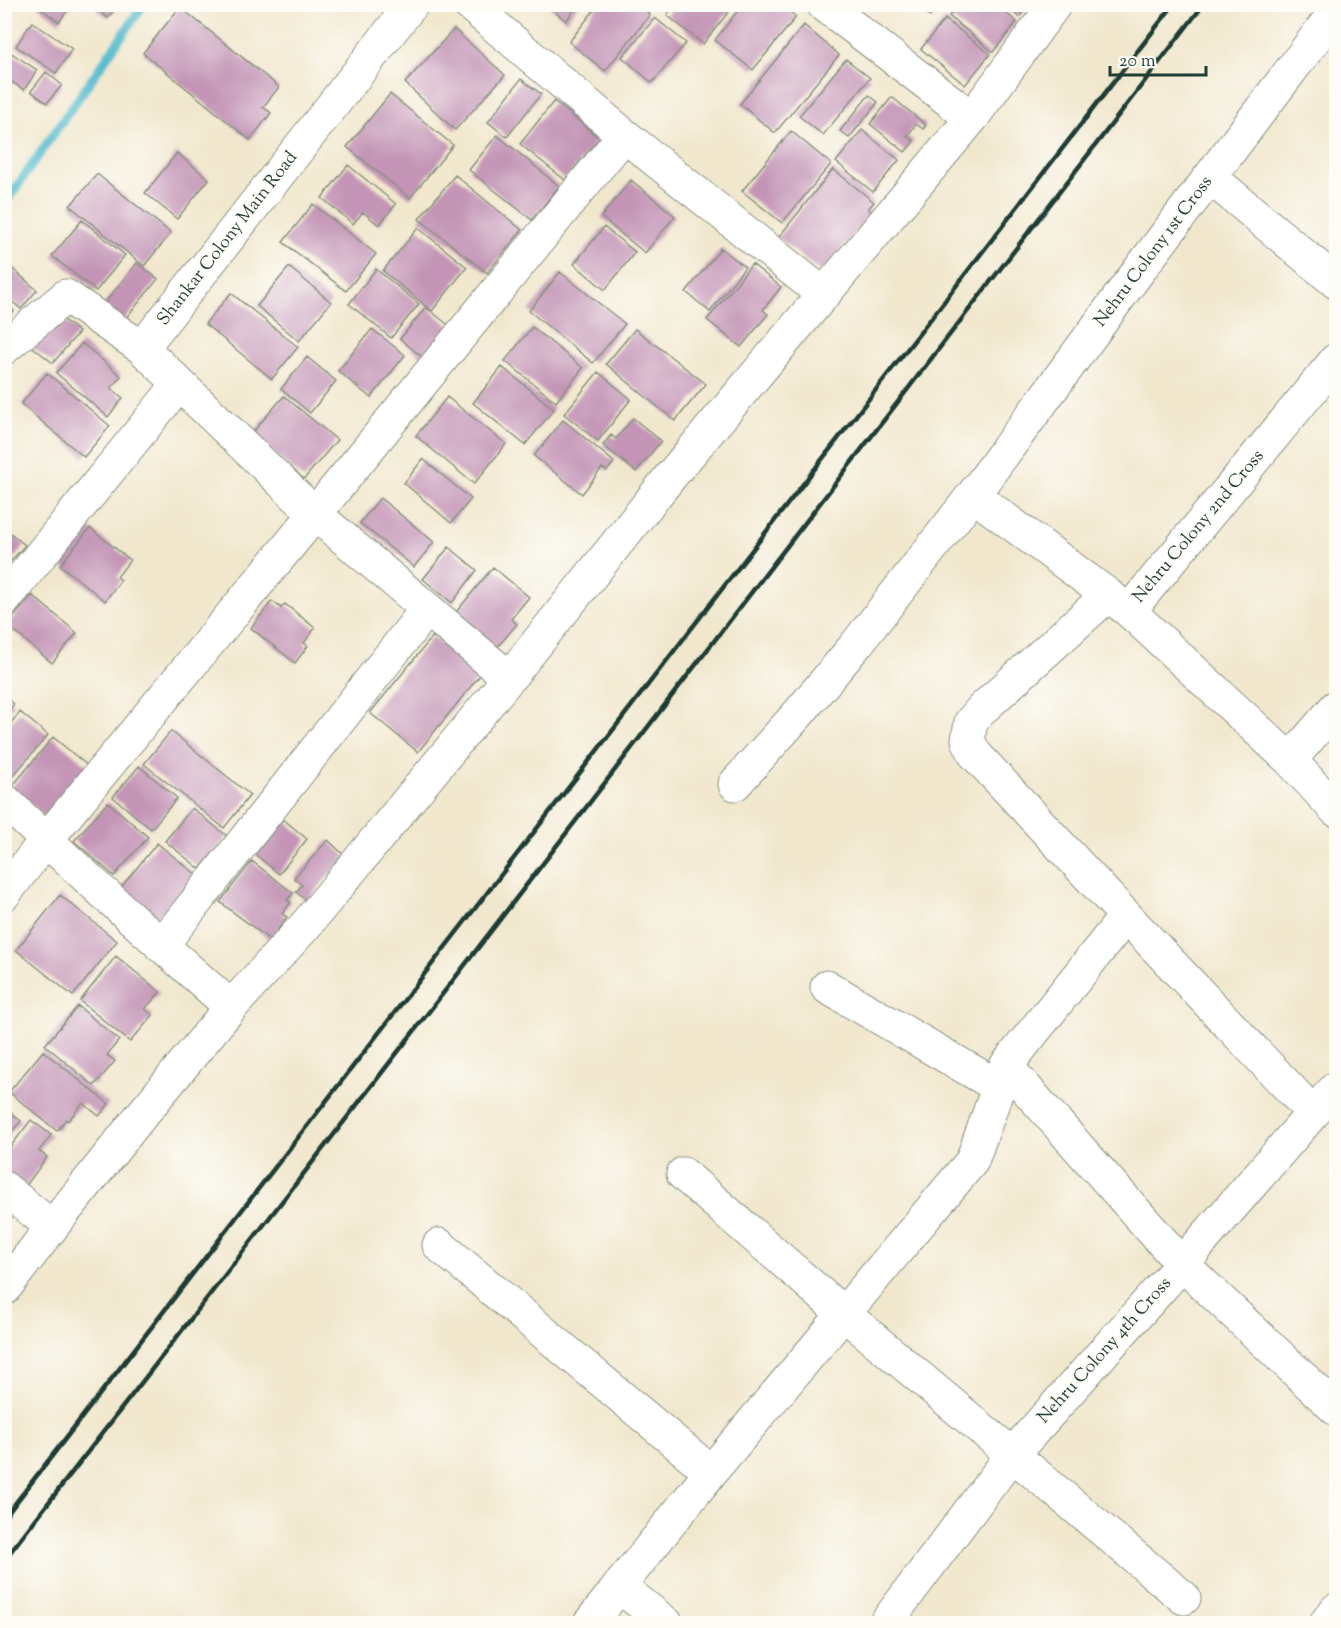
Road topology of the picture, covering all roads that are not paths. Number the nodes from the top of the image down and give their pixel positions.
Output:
1 (412, 4) edge
2 (469, 4) edge
3 (822, 4) edge
4 (1056, 4) edge
5 (1336, 11) edge
6 (972, 118) junction
7 (624, 135) junction
8 (1210, 177) junction
9 (1336, 282) edge
10 (823, 294) junction
11 (4, 348) edge
12 (142, 348) junction
13 (1336, 360) edge
14 (179, 384) junction
15 (973, 495) junction
16 (315, 514) junction
17 (4, 600) edge
18 (1119, 603) junction
19 (427, 609) junction
20 (509, 678) junction
21 (1336, 707) edge
22 (1290, 760) junction
23 (735, 784) dead end
24 (4, 800) edge
25 (1336, 810) edge
26 (46, 840) junction
27 (4, 894) edge
28 (1126, 916) junction
29 (161, 946) junction
30 (827, 987) dead end
31 (231, 1006) junction
32 (1003, 1077) junction
33 (1336, 1088) edge
34 (1313, 1113) junction
35 (683, 1174) dead end
36 (4, 1188) edge
37 (52, 1227) junction
38 (439, 1245) dead end
39 (1182, 1263) junction
40 (4, 1289) edge
41 (844, 1314) junction
42 (1336, 1408) edge
43 (1012, 1455) junction
44 (711, 1472) junction
45 (619, 1586) junction
46 (1184, 1598) dead end
47 (1336, 1610) edge
48 (589, 1623) edge
49 (667, 1623) edge
50 (885, 1623) edge
51 (1324, 1623) edge

1 - 12 street, Shankar Colony Main Road
2 - 7 street
3 - 6 street
4 - 6 street
5 - 8 street, Nehru Colony 1st Cross
6 - 10 street
7 - 10 street
7 - 16 street
8 - 9 street
8 - 15 street, Nehru Colony 1st Cross
10 - 20 street
11 - 12 street
12 - 14 street
13 - 18 street, Nehru Colony 2nd Cross
14 - 16 street
14 - 17 street
15 - 18 street
15 - 23 street, Nehru Colony 1st Cross
16 - 19 street
16 - 26 street
18 - 22 street
18 - 28 street, Nehru Colony 2nd Cross
19 - 20 street
19 - 29 street
20 - 31 street
21 - 22 street
22 - 25 street
24 - 26 street
26 - 27 street
26 - 29 street
28 - 32 street
28 - 34 street
29 - 31 street
30 - 32 street
31 - 37 street
32 - 39 street
32 - 41 street
33 - 34 street, Nehru Colony 4th Cross
34 - 39 street, Nehru Colony 4th Cross
35 - 41 street
36 - 37 street
37 - 40 street
38 - 44 street
39 - 42 street
39 - 43 street, Nehru Colony 4th Cross
41 - 43 street
41 - 44 street
43 - 46 street
43 - 50 street, Nehru Colony 4th Cross
44 - 45 street
45 - 48 street
45 - 49 street
47 - 51 street

